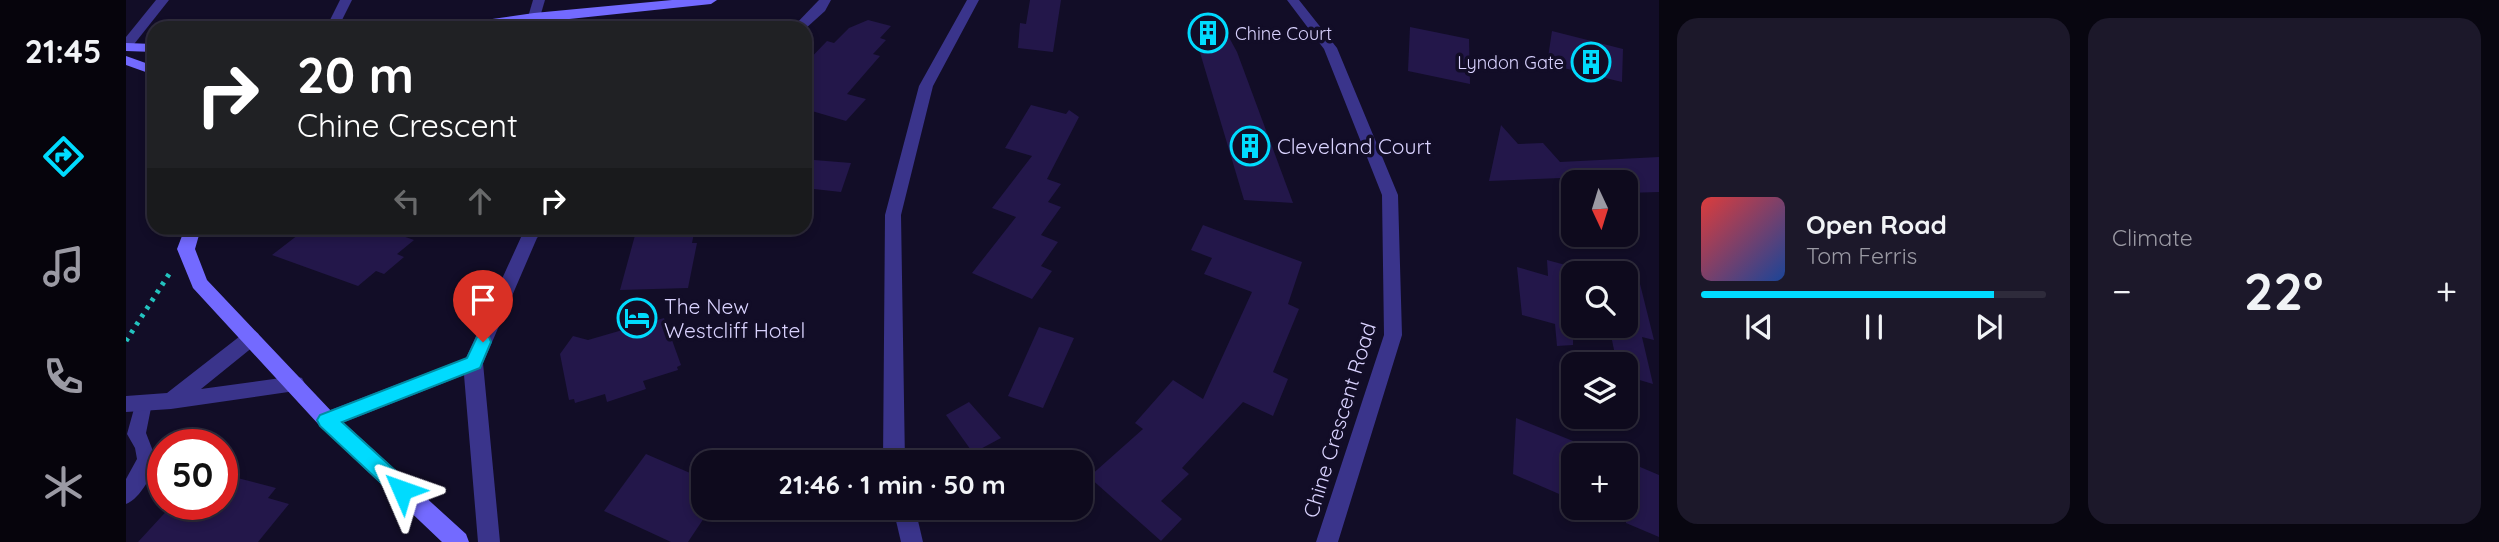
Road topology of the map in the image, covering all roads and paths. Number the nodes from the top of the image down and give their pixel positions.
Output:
1 (163, 0) edge
2 (346, 0) edge
3 (539, 0) edge
4 (711, 0) edge
5 (825, 0) edge
6 (973, 0) edge
7 (1293, 0) edge
8 (534, 17) junction
9 (336, 21) edge
10 (511, 21) edge
11 (806, 21) edge
12 (126, 46) edge
13 (147, 48) edge
14 (126, 60) edge
15 (147, 68) edge
16 (191, 235) edge
17 (530, 235) edge
18 (186, 249) junction
19 (251, 338) junction
20 (126, 341) edge
21 (473, 363) junction
22 (295, 384) junction
23 (171, 401) junction
24 (134, 403) edge
25 (327, 420) junction
26 (894, 450) edge
27 (126, 495) edge
28 (907, 520) edge
29 (458, 542) edge
30 (489, 542) edge
31 (912, 542) edge
32 (1327, 542) edge

1 - 12 street
2 - 9 street
3 - 8 street
4 - 8 main road
5 - 11 street
6 - 26 street
7 - 32 street, Chine Crescent Road
8 - 10 main road
12 - 13 main road
14 - 15 main road
16 - 18 main road
17 - 21 street
18 - 19 main road
18 - 20 path
19 - 22 main road
19 - 23 street
21 - 25 street
21 - 30 street
22 - 23 street
22 - 25 main road
23 - 24 street
24 - 27 lane
25 - 29 main road
28 - 31 street

